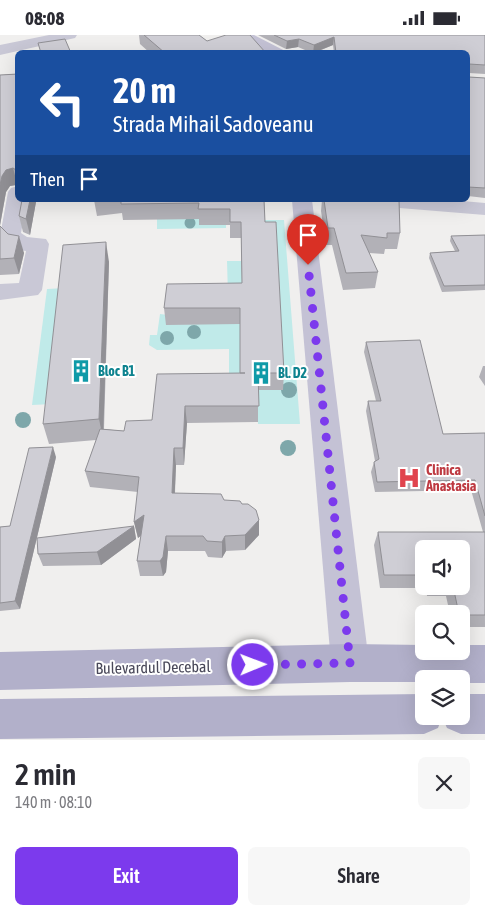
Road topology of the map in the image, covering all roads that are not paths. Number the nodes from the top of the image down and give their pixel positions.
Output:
1 (70, 35) edge
2 (242, 35) edge
3 (0, 50) edge
4 (275, 50) edge
5 (15, 180) edge
6 (0, 182) edge
7 (16, 202) edge
8 (302, 202) edge
9 (399, 202) edge
10 (485, 209) edge
11 (0, 292) edge
12 (350, 663) junction
13 (485, 663) edge
14 (0, 671) edge
15 (415, 714) edge
16 (470, 714) edge
17 (485, 714) edge
18 (0, 719) edge

1 - 3 street
2 - 4 street
5 - 6 street
7 - 11 street
8 - 12 street
9 - 10 street
12 - 13 main road, Bulevardul Decebal
12 - 14 main road, Bulevardul Decebal
15 - 18 main road
16 - 17 main road

